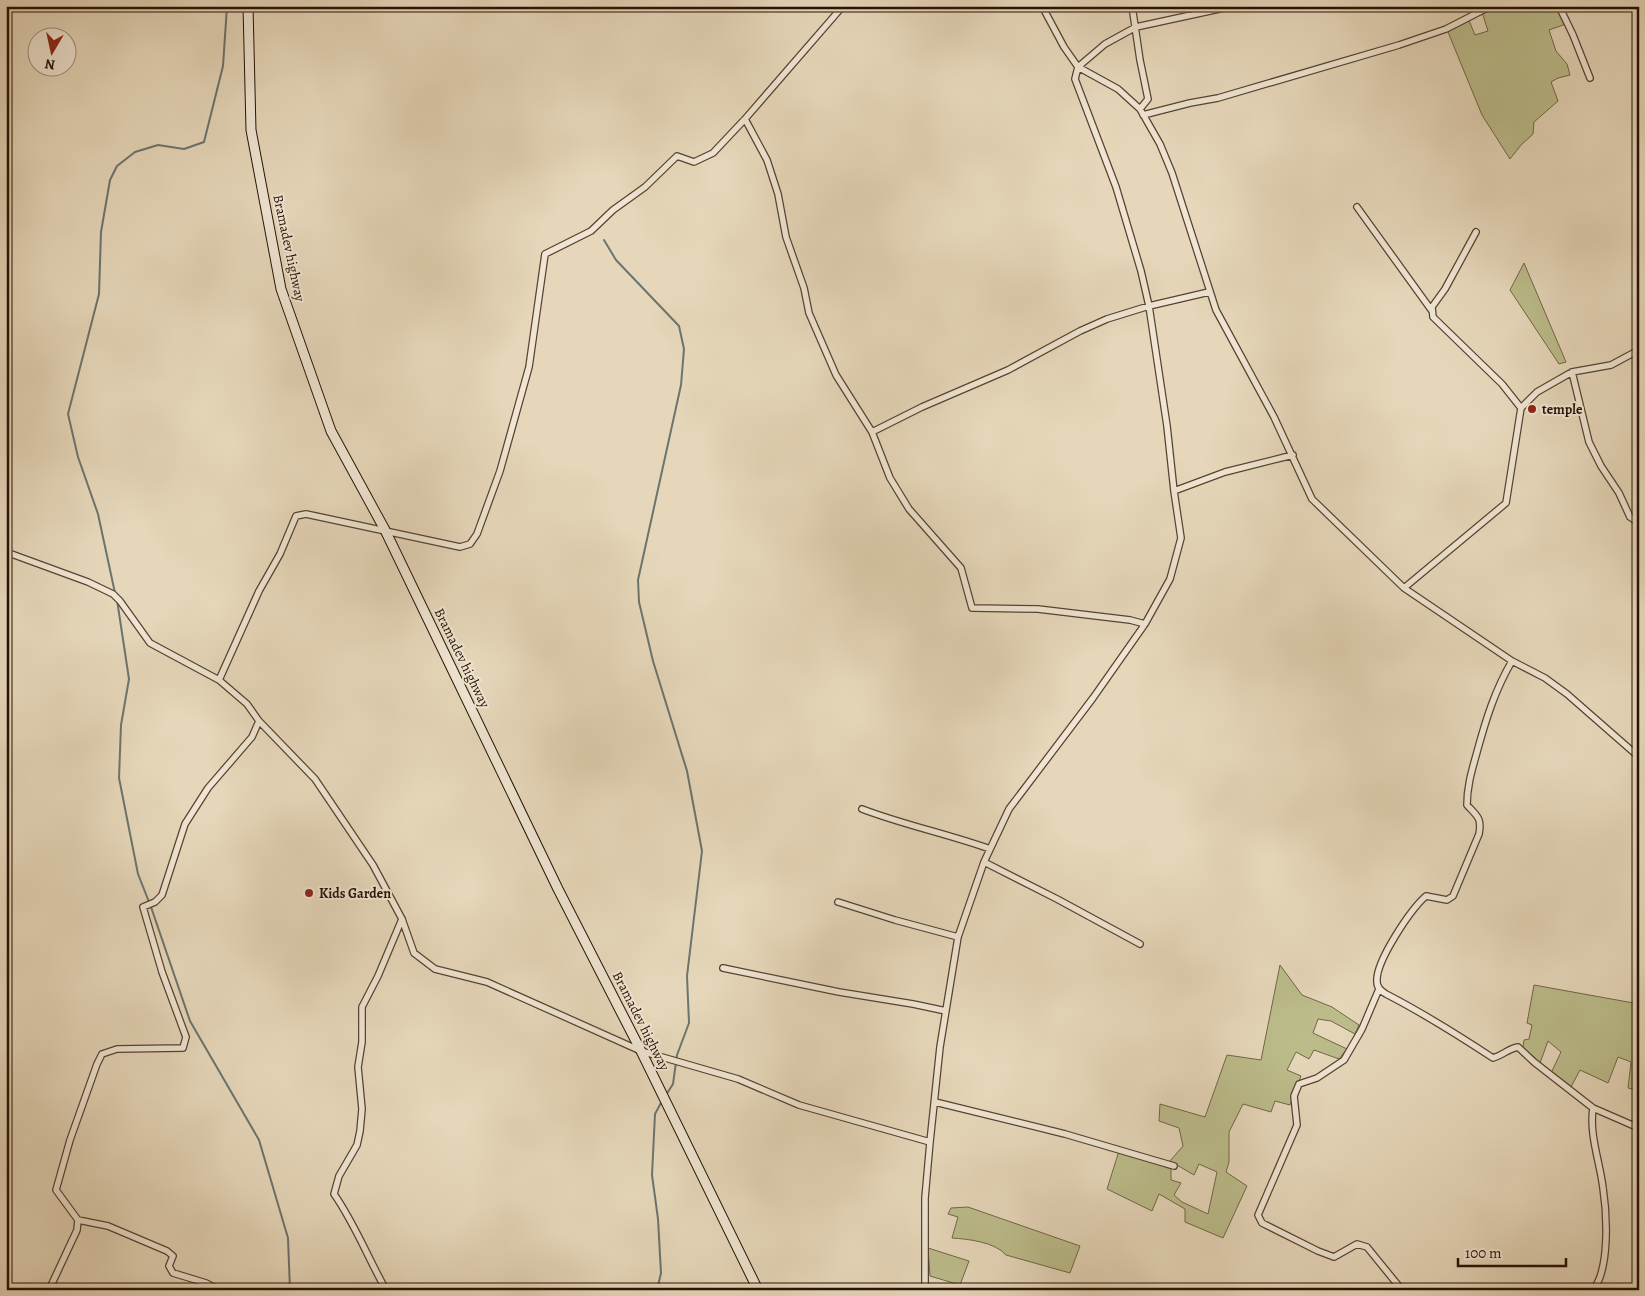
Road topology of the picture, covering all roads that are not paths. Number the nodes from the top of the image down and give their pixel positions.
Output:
1 (248, 6) edge
2 (843, 6) edge
3 (1042, 6) edge
4 (1132, 6) edge
5 (1193, 6) edge
6 (1233, 6) edge
7 (1491, 6) edge
8 (1559, 6) edge
9 (1195, 14) junction
10 (1136, 27) junction
11 (1078, 67) junction
12 (1590, 78) dead end
13 (1142, 112) junction
14 (745, 119) junction
15 (1356, 207) dead end
16 (1476, 232) dead end
17 (1209, 292) junction
18 (1149, 306) junction
19 (1433, 313) junction
20 (1639, 350) edge
21 (1572, 372) junction
22 (1521, 408) junction
23 (872, 432) junction
24 (1293, 455) junction
25 (1174, 491) junction
26 (1639, 523) edge
27 (385, 530) junction
28 (6, 552) edge
29 (1404, 588) junction
30 (1145, 624) junction
31 (1512, 661) junction
32 (219, 680) junction
33 (259, 721) junction
34 (1639, 757) edge
35 (862, 809) dead end
36 (990, 849) junction
37 (984, 862) junction
38 (838, 902) dead end
39 (402, 919) junction
40 (958, 936) junction
41 (1140, 944) dead end
42 (723, 968) dead end
43 (1379, 989) junction
44 (946, 1012) junction
45 (641, 1051) junction
46 (935, 1102) junction
47 (1593, 1108) junction
48 (1639, 1128) edge
49 (930, 1142) junction
50 (1174, 1166) dead end
51 (78, 1220) junction
52 (49, 1290) edge
53 (219, 1290) edge
54 (386, 1290) edge
55 (758, 1290) edge
56 (926, 1290) edge
57 (1402, 1290) edge
58 (1593, 1290) edge

1 - 27 street, Bramadev highway
2 - 14 street
3 - 11 street
4 - 10 street
5 - 9 street
6 - 9 street
7 - 13 street
8 - 12 street
9 - 10 street
10 - 11 street
10 - 13 street
11 - 13 street
11 - 18 street
13 - 17 street
14 - 23 street
14 - 27 street
15 - 19 street
16 - 19 street
17 - 18 street
17 - 24 street
18 - 23 street
18 - 25 street
19 - 22 street
20 - 21 street
21 - 22 street
21 - 26 street
22 - 29 street
23 - 30 street
24 - 25 street
24 - 29 street
25 - 30 street
27 - 32 street
27 - 45 street, Bramadev highway
28 - 32 street
29 - 31 street
30 - 36 street
31 - 34 street
31 - 43 street
32 - 33 street
33 - 39 street
33 - 51 street
35 - 36 street
36 - 37 street
37 - 40 street
37 - 41 street
38 - 40 street
39 - 45 street
39 - 54 street
40 - 44 street
42 - 44 street
43 - 47 street
43 - 57 street
44 - 46 street
45 - 49 street
45 - 55 street, Bramadev highway
46 - 49 street
46 - 50 street
47 - 48 street
47 - 58 street
49 - 56 street
51 - 52 street
51 - 53 street

